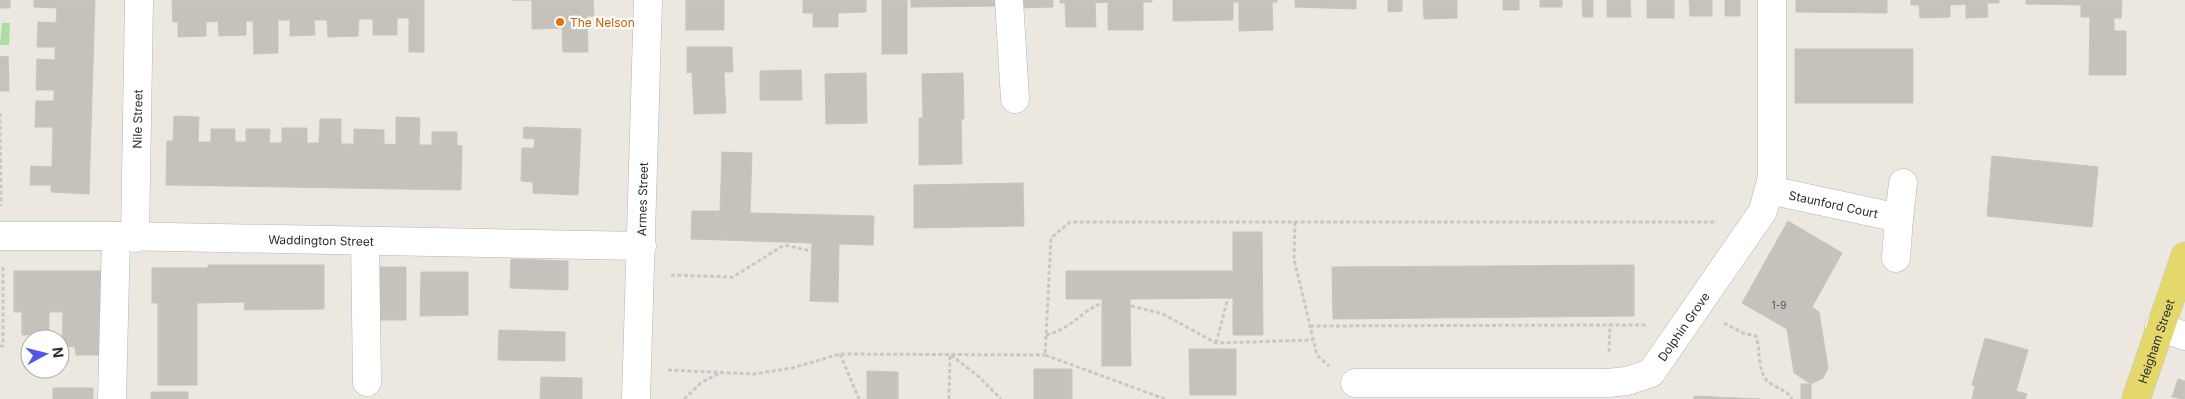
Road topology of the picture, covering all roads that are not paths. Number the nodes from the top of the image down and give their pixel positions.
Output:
1 (139, 0) edge
2 (648, 0) edge
3 (1009, 0) edge
4 (1772, 0) edge
5 (1015, 99) dead end
6 (1903, 183) dead end
7 (1769, 190) junction
8 (1899, 218) junction
9 (0, 236) edge
10 (125, 237) junction
11 (365, 242) junction
12 (642, 246) junction
13 (2185, 256) edge
14 (1896, 258) dead end
15 (2159, 327) junction
16 (2185, 336) edge
17 (367, 382) dead end
18 (1356, 383) road end
19 (112, 399) edge
20 (636, 399) edge
21 (2136, 399) edge

1 - 10 street, Nile Street
2 - 12 street, Armes Street
3 - 5 street
4 - 7 street, Dolphin Grove
6 - 8 street
7 - 8 street, Staunford Court
7 - 18 street, Dolphin Grove
8 - 14 street
9 - 10 street, Waddington Street
10 - 11 street, Waddington Street
10 - 19 street, Nile Street
11 - 12 street, Waddington Street
11 - 17 street
12 - 20 street, Armes Street
13 - 15 main road, Heigham Street
15 - 16 street
15 - 21 main road, Heigham Street

